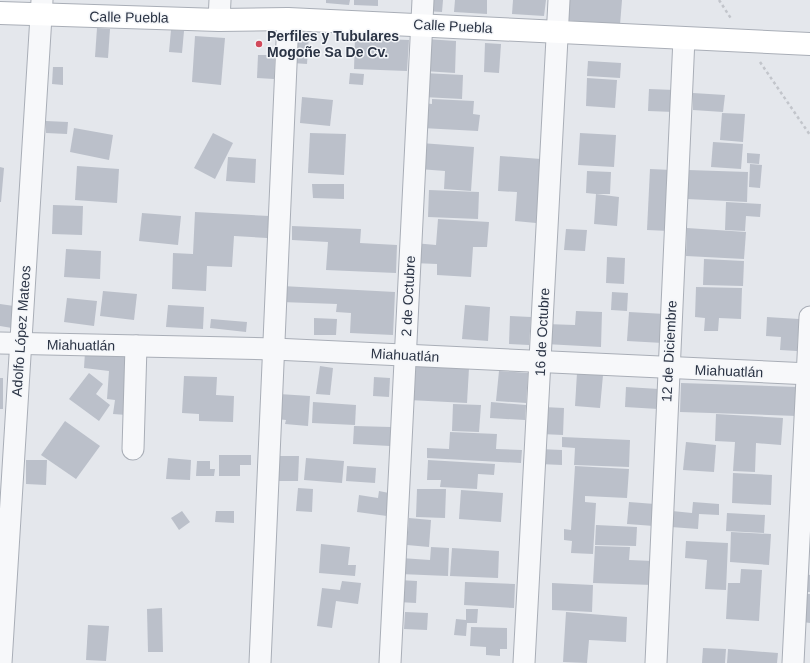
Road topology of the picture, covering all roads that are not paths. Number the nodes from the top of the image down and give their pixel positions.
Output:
1 (423, 0) edge
2 (559, 0) edge
3 (41, 8) edge
4 (220, 10) edge
5 (0, 13) edge
6 (288, 19) junction
7 (422, 25) junction
8 (557, 31) junction
9 (684, 38) junction
10 (810, 44) edge
11 (810, 317) edge
12 (10, 344) edge
13 (136, 346) junction
14 (274, 349) junction
15 (404, 355) junction
16 (540, 362) junction
17 (668, 368) junction
18 (808, 374) edge
19 (133, 449) dead end
20 (6, 488) edge
21 (1, 663) edge
22 (260, 663) edge
23 (390, 663) edge
24 (524, 663) edge
25 (656, 663) edge
26 (793, 663) edge

1 - 7 street, 2 de Octubre
2 - 8 street, 16 de Octubre
3 - 4 street, Calle Puebla
3 - 5 street, Calle Puebla
3 - 12 street, Adolfo López Mateos
4 - 6 street, Calle Puebla
6 - 7 street, Calle Puebla
6 - 14 street
7 - 8 street, Calle Puebla
7 - 15 street, 2 de Octubre
8 - 9 street, Calle Puebla
8 - 16 street, 16 de Octubre
9 - 10 street, Calle Puebla
9 - 17 street, 12 de Diciembre
11 - 18 street
12 - 13 street, Miahuatlán
12 - 20 street, Adolfo López Mateos
13 - 14 street, Miahuatlán
13 - 19 street
14 - 15 street, Miahuatlán
14 - 22 street
15 - 16 street, Miahuatlán
15 - 23 street, 2 de Octubre
16 - 17 street, Miahuatlán
16 - 24 street, 16 de Octubre
17 - 18 street, Miahuatlán
17 - 25 street, 12 de Diciembre
18 - 26 street
20 - 21 street, Adolfo López Mateos

